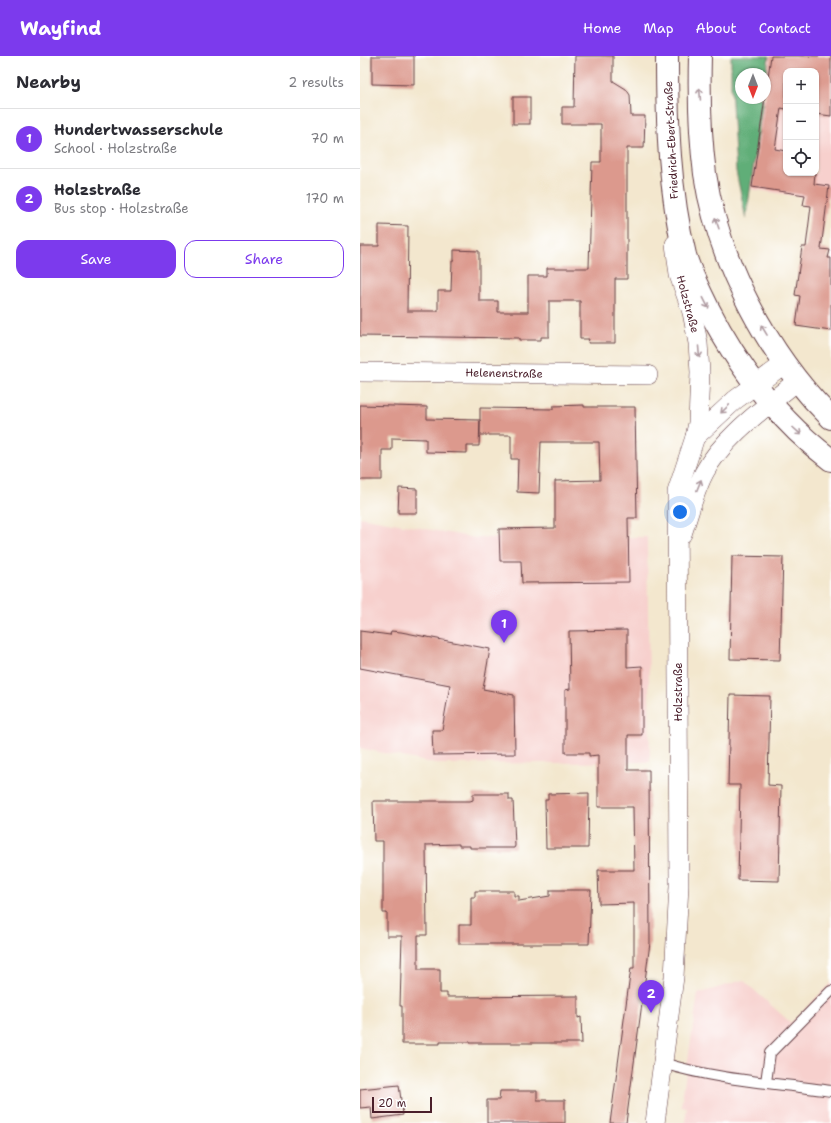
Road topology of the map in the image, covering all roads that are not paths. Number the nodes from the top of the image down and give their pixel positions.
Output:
1 (700, 56) edge
2 (664, 62) edge
3 (677, 219) junction
4 (360, 372) edge
5 (791, 372) junction
6 (648, 375) dead end
7 (756, 385) junction
8 (770, 403) junction
9 (831, 418) edge
10 (696, 437) junction
11 (831, 460) edge
12 (678, 548) junction
13 (831, 991) edge
14 (663, 1064) junction
15 (766, 1082) junction
16 (831, 1091) edge
17 (655, 1123) edge

5 -> 1 main road
2 - 3 main road, Friedrich-Ebert-Straße
3 -> 7 main road, Friedrich-Ebert-Straße
3 -> 10 street, Holzstraße
4 - 6 street, Helenenstraße
5 - 7 street, Holzstraße
5 - 8 street, Holzstraße
5 - 9 main road
7 - 8 main road, Friedrich-Ebert-Straße
7 -> 10 street, Holzstraße
8 -> 11 main road, Friedrich-Ebert-Straße
12 -> 8 street, Holzstraße
10 - 12 street, Holzstraße
12 - 14 street, Holzstraße
13 - 15 lane
14 - 15 lane
14 - 17 street, Holzstraße
15 - 16 lane

